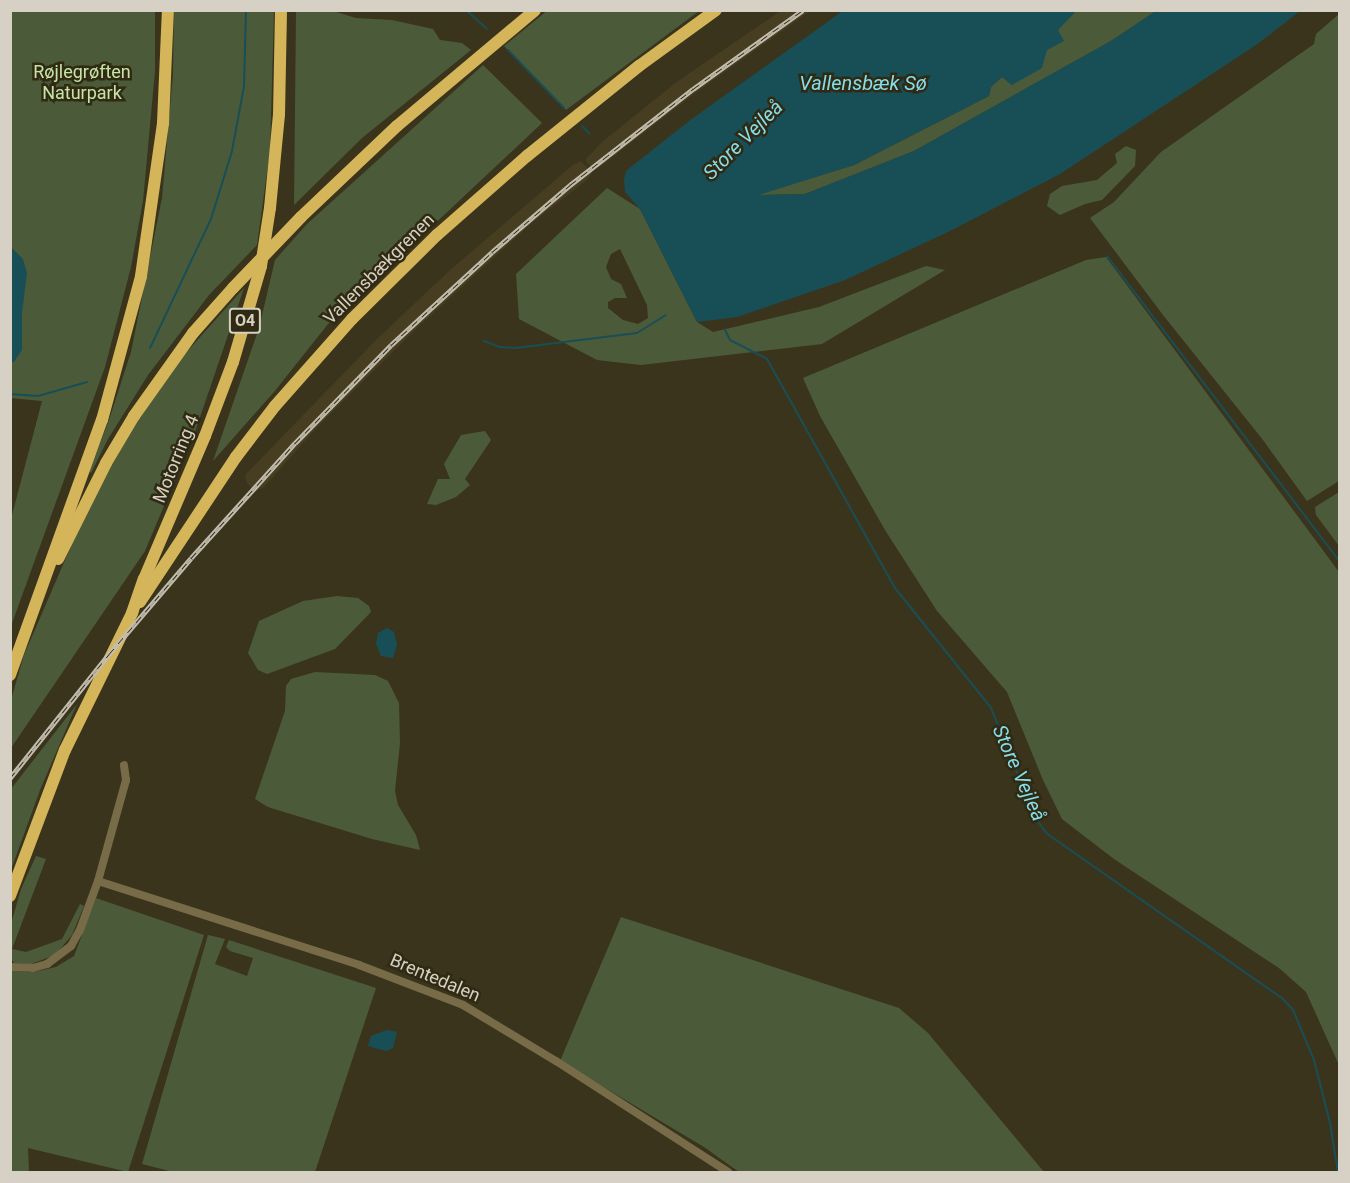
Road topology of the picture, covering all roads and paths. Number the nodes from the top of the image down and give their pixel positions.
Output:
1 (168, 10) edge
2 (281, 10) edge
3 (535, 10) edge
4 (716, 10) edge
5 (40, 592) junction
6 (132, 613) junction
7 (10, 675) edge
8 (124, 765) dead end
9 (98, 881) junction
10 (10, 896) edge
11 (10, 968) edge
12 (729, 1173) edge

1 - 5 highway
2 - 6 highway, Motorring 4 / O4
3 - 5 highway, bridge
4 - 6 highway, Vallensbækgrenen
5 - 7 highway
6 - 10 highway, Motorring 4 / O4
8 - 9 street
9 - 11 street
9 - 12 street, Brentedalen

